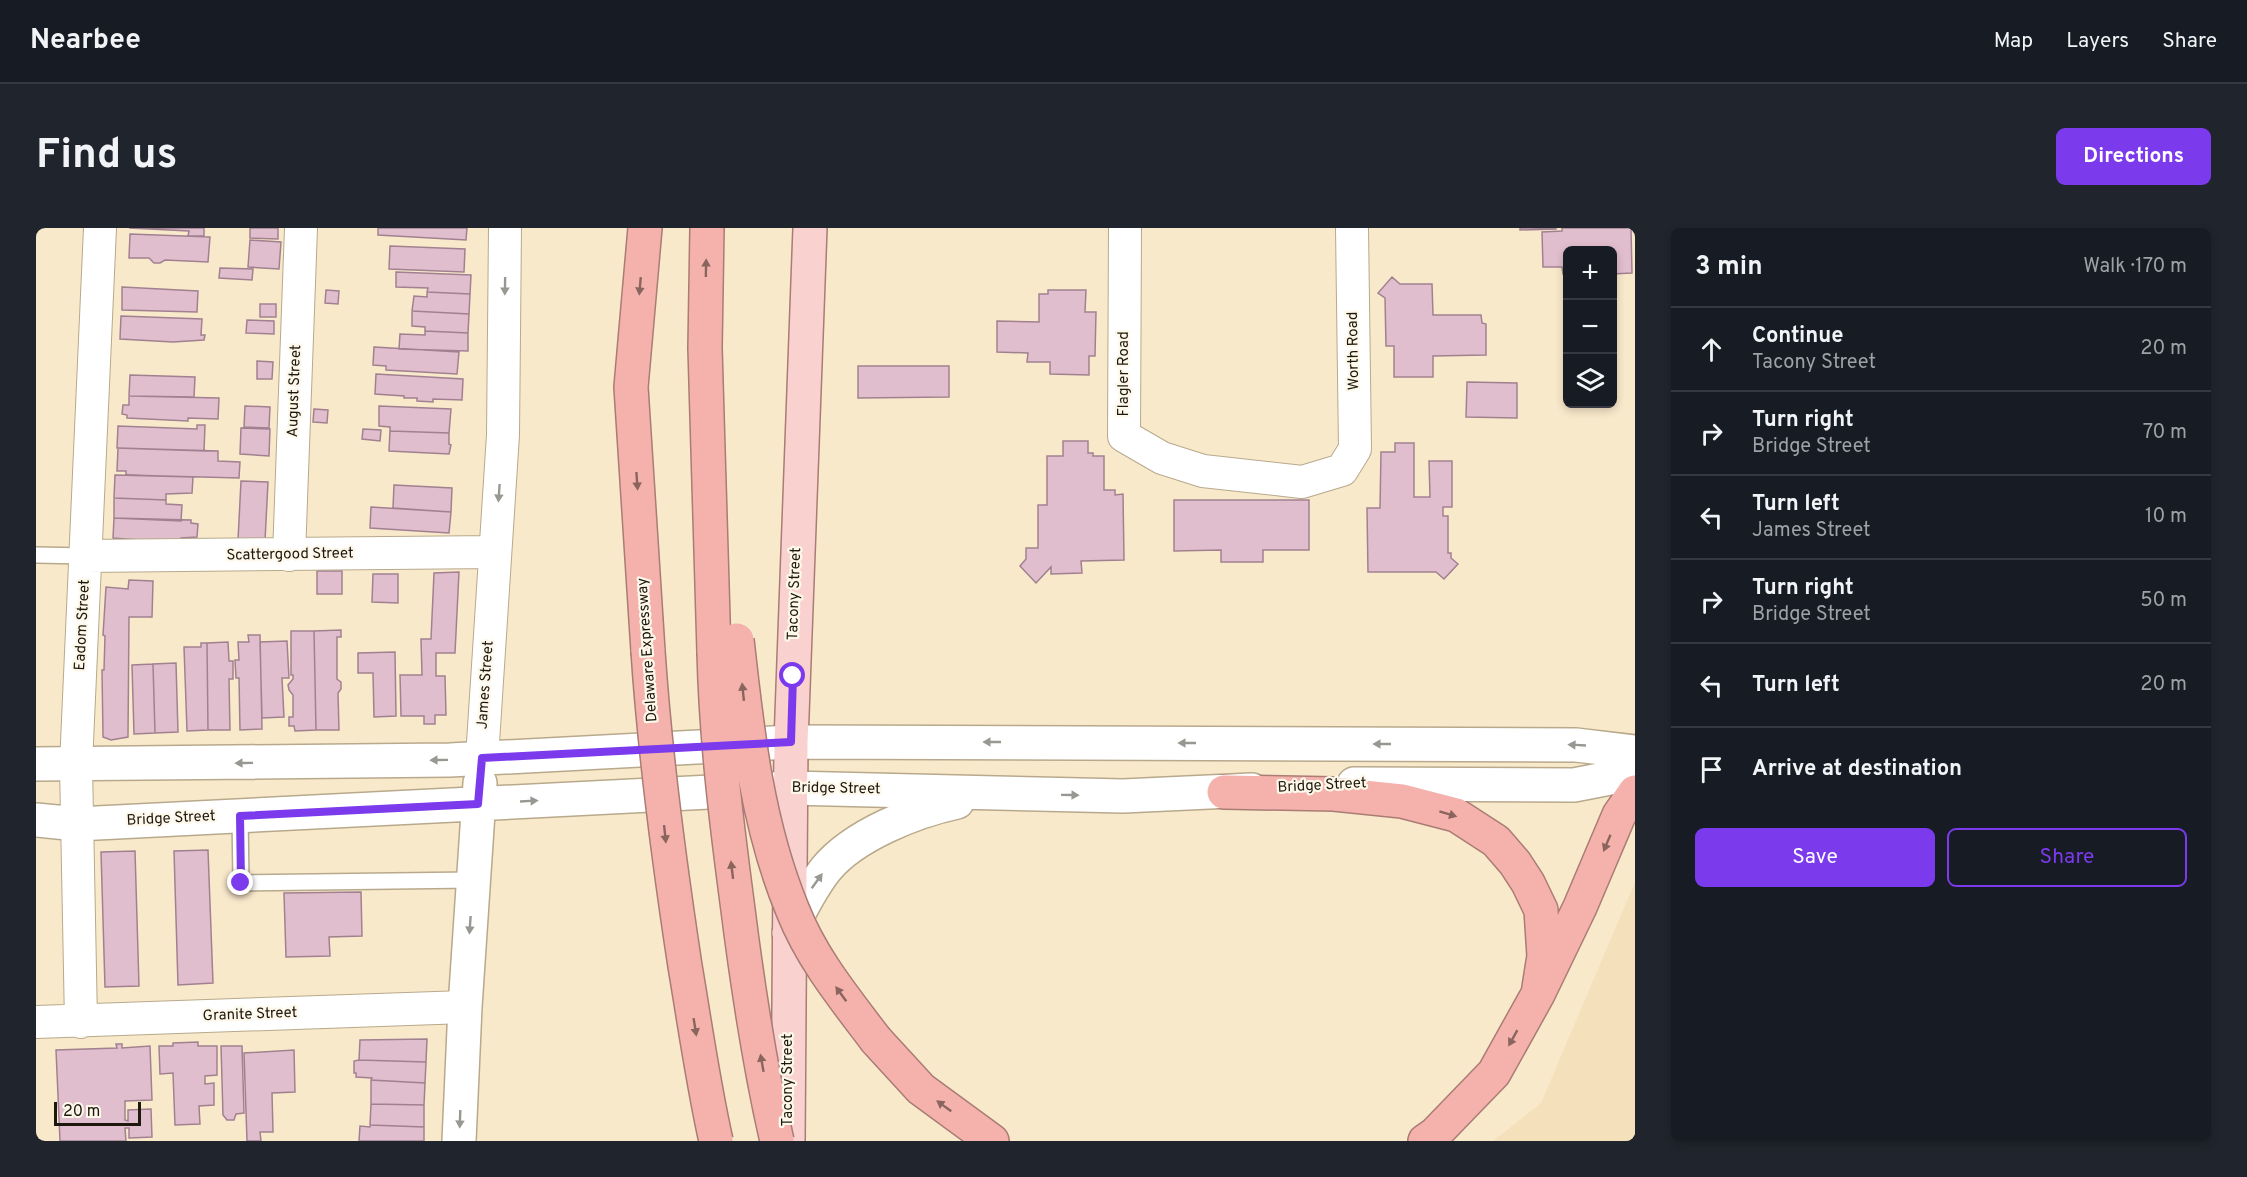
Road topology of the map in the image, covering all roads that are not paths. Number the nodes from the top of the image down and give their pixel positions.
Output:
1 (100, 228) edge
2 (301, 228) edge
3 (505, 228) edge
4 (645, 228) edge
5 (707, 228) edge
6 (810, 228) edge
7 (1125, 228) edge
8 (1352, 228) edge
9 (1342, 470) joint
10 (495, 552) junction
11 (36, 555) edge
12 (289, 555) junction
13 (86, 556) junction
14 (726, 646) junction
15 (791, 742) junction
16 (1635, 752) edge
17 (482, 758) junction
18 (36, 764) edge
19 (76, 765) junction
20 (1635, 768) edge
21 (790, 788) junction
22 (1224, 792) junction
23 (1635, 792) edge
24 (1012, 793) junction
25 (478, 804) junction
26 (240, 816) junction
27 (36, 820) edge
28 (77, 824) junction
29 (473, 880) junction
30 (789, 933) junction
31 (1538, 994) junction
32 (465, 1007) junction
33 (36, 1022) edge
34 (81, 1022) junction
35 (459, 1141) edge
36 (716, 1141) edge
37 (777, 1141) edge
38 (788, 1141) edge
39 (992, 1141) edge
40 (1425, 1141) edge

1 - 13 street, Eadom Street
2 - 12 street, August Street
3 -> 10 street, James Street
4 -> 36 highway, Delaware Expressway, bridge
14 -> 5 highway
6 - 15 main road, Tacony Street
7 - 9 street, Flagler Road
8 - 9 street, Worth Road
10 - 12 street, Scattergood Street
10 - 17 street, James Street
11 - 13 lane
12 - 13 street, Scattergood Street
13 - 19 street, Eadom Street
37 -> 14 highway, bridge
39 -> 14 highway, bridge
16 -> 15 main road
15 - 17 main road
15 - 21 main road, Tacony Street
17 -> 19 main road
17 - 25 main road, James Street
18 - 19 main road
19 - 28 street, Eadom Street
20 - 22 main road, Bridge Street
21 - 24 main road, Bridge Street
25 -> 21 main road, Bridge Street
21 - 30 main road, Tacony Street
24 -> 22 main road, Bridge Street
22 -> 31 highway
23 -> 31 highway
30 -> 24 main road
25 - 26 main road, Bridge Street
25 - 29 main road, James Street
26 - 28 main road, Bridge Street
26 - 29 lane
27 - 28 main road, Bridge Street
28 - 34 street, Eadom Street
29 -> 32 main road, James Street
30 - 38 main road, Tacony Street
31 -> 40 highway
32 - 34 street, Granite Street
32 -> 35 main road, James Street
33 - 34 street, Granite Street

